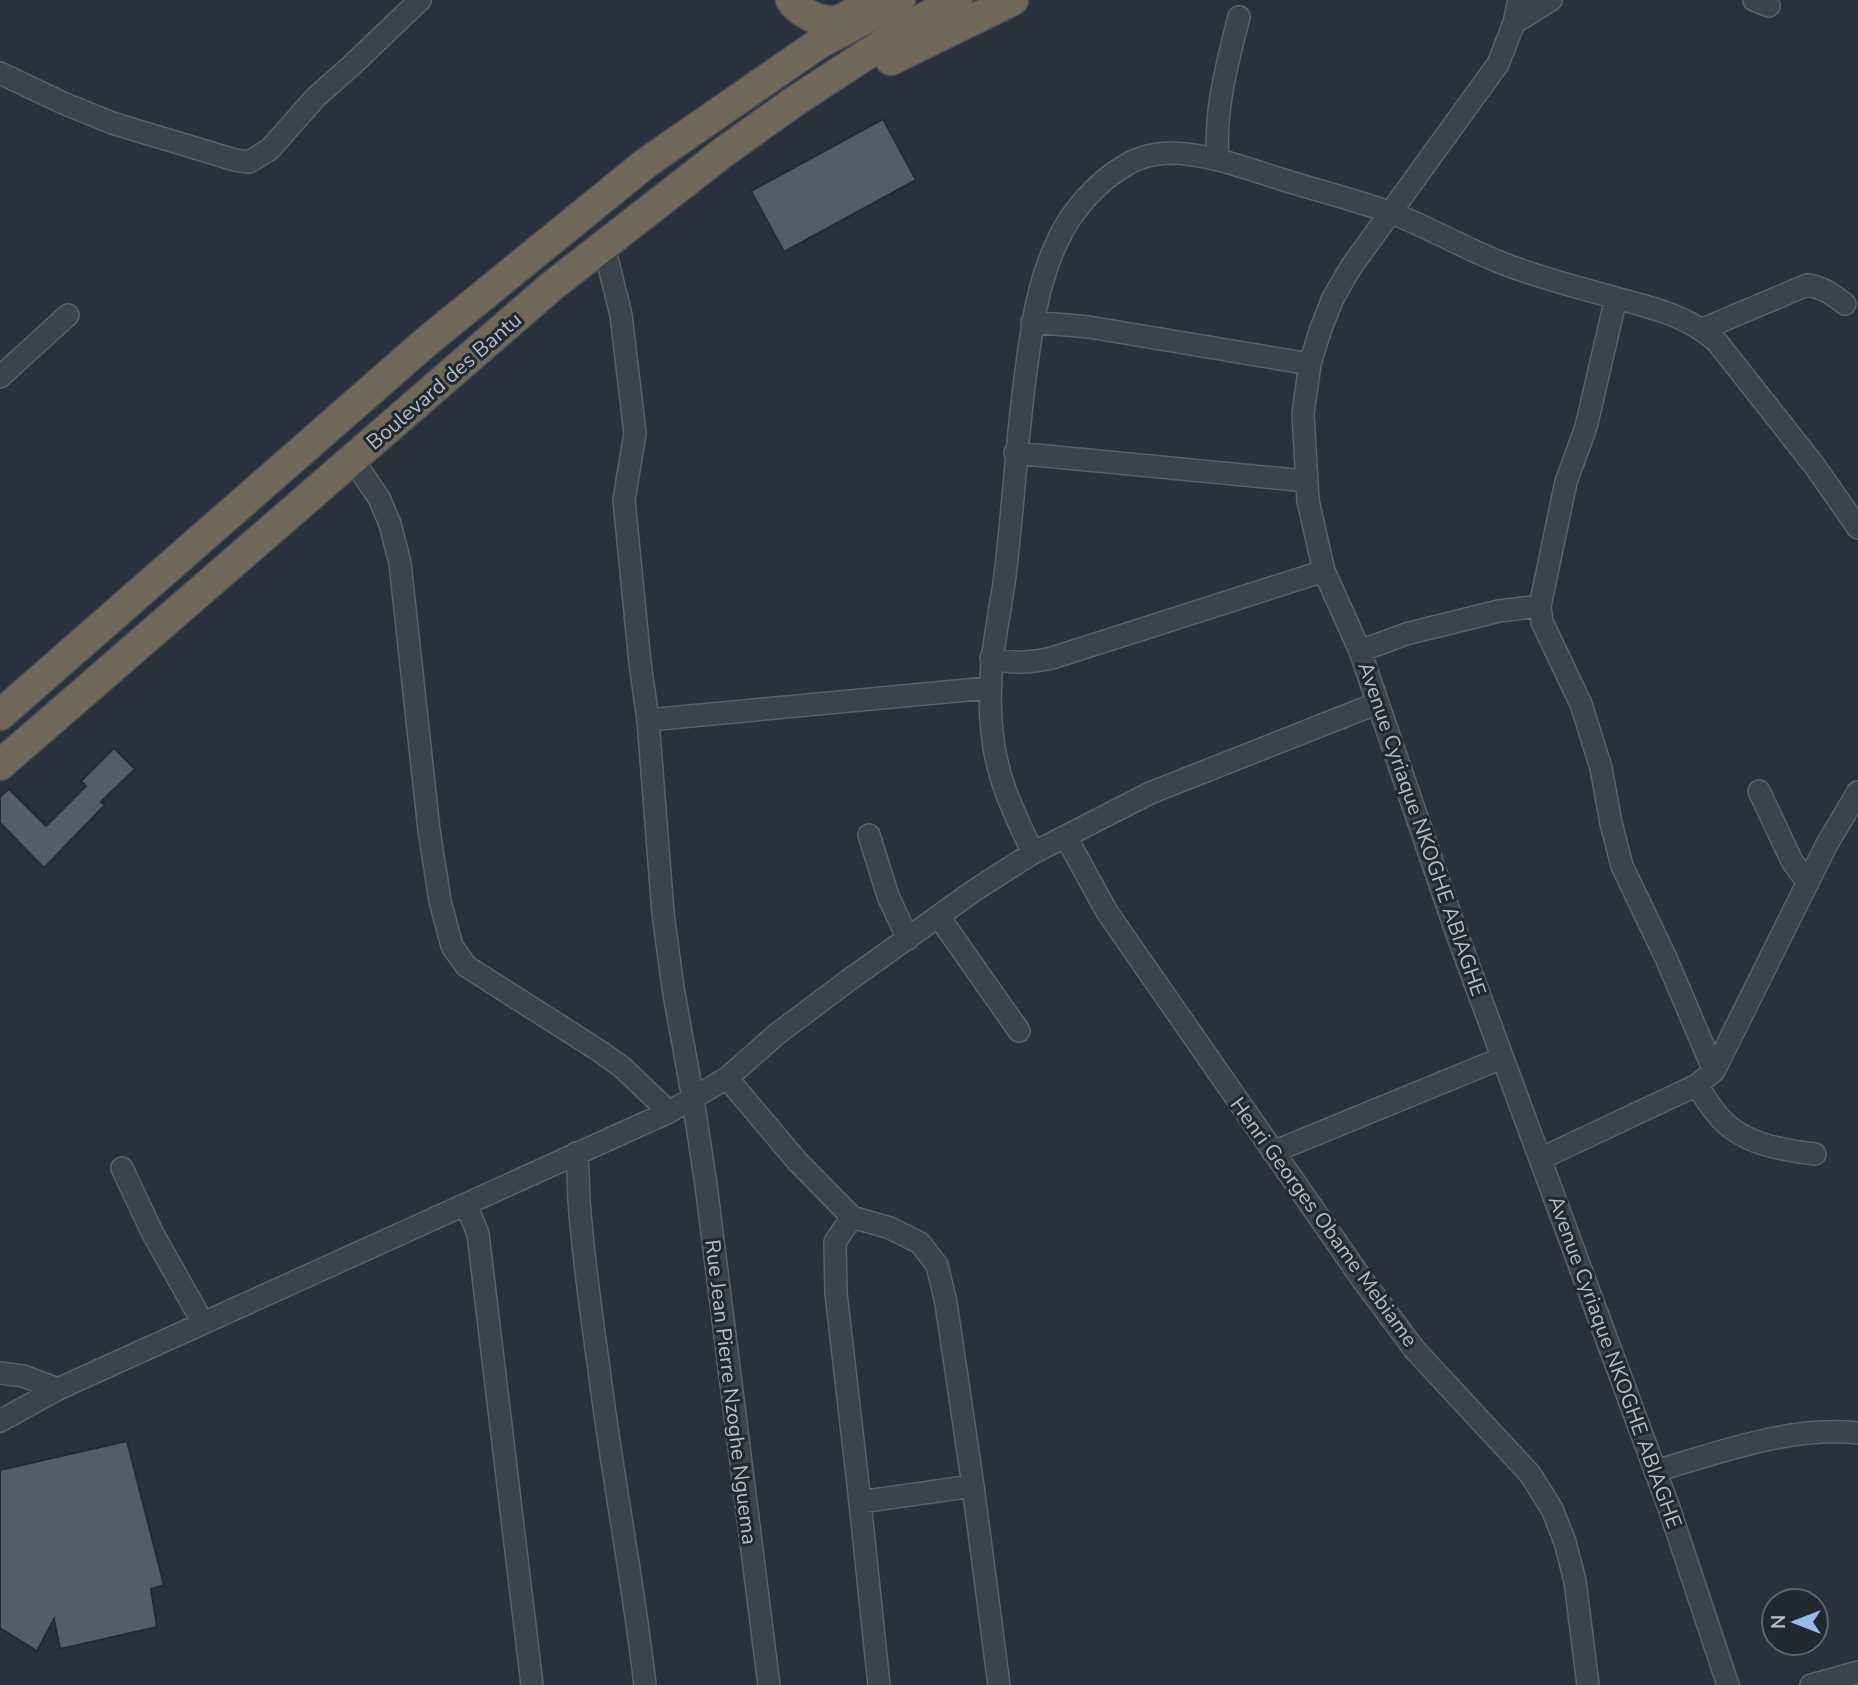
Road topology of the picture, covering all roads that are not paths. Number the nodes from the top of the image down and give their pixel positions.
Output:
1 (420, 0) edge
2 (791, 0) edge
3 (957, 0) edge
4 (1013, 0) edge
5 (1519, 0) edge
6 (1551, 0) edge
7 (863, 10) edge
8 (905, 13) edge
9 (1238, 17) dead end
10 (1514, 23) junction
11 (0, 73) edge
12 (725, 150) junction
13 (1217, 160) junction
14 (1391, 213) junction
15 (604, 246) junction
16 (1616, 298) junction
17 (1845, 304) dead end
18 (68, 315) dead end
19 (1032, 322) junction
20 (1703, 329) junction
21 (1310, 364) junction
22 (0, 377) edge
23 (1015, 453) junction
24 (353, 460) junction
25 (1306, 481) junction
26 (1858, 528) edge
27 (1324, 570) junction
28 (1540, 606) junction
29 (1360, 651) junction
30 (991, 658) junction
31 (988, 688) junction
32 (1378, 703) junction
33 (0, 715) edge
34 (648, 720) junction
35 (0, 765) edge
36 (1759, 791) dead end
37 (1858, 792) edge
38 (869, 835) dead end
39 (1066, 837) junction
40 (1033, 853) junction
41 (1808, 883) junction
42 (939, 917) junction
43 (908, 939) junction
44 (1019, 1031) dead end
45 (1502, 1058) junction
46 (1714, 1071) junction
47 (727, 1078) junction
48 (1698, 1085) junction
49 (693, 1100) junction
50 (669, 1112) junction
51 (1273, 1152) junction
52 (576, 1153) junction
53 (1815, 1154) dead end
54 (1540, 1159) junction
55 (122, 1168) dead end
56 (466, 1204) junction
57 (852, 1217) junction
58 (203, 1323) junction
59 (0, 1373) edge
60 (58, 1389) junction
61 (0, 1421) edge
62 (1858, 1433) edge
63 (1656, 1471) junction
64 (973, 1486) junction
65 (860, 1502) junction
66 (1858, 1672) edge
67 (532, 1685) edge
68 (645, 1685) edge
69 (769, 1685) edge
70 (879, 1685) edge
71 (999, 1685) edge
72 (1588, 1685) edge
73 (1728, 1685) edge
74 (1811, 1685) edge

1 - 11 street
2 - 7 highway
3 - 8 highway
4 - 12 highway
5 - 10 street, Avenue Cyriaque NKOGHE ABIAGHE
6 - 10 street
7 - 8 highway, Boulevard des Bantu
7 - 33 highway, Boulevard des Bantu
8 - 12 highway, Boulevard des Bantu
9 - 13 street
10 - 14 street, Avenue Cyriaque NKOGHE ABIAGHE
12 - 15 highway, Boulevard des Bantu
13 - 14 street
13 - 19 street
14 - 16 street
14 - 21 street, Avenue Cyriaque NKOGHE ABIAGHE
15 - 24 highway, Boulevard des Bantu
15 - 34 street, Rue Jean Pierre Nzoghe Nguema
16 - 20 street
16 - 28 street
17 - 20 street
18 - 22 street
19 - 21 street
19 - 23 street
20 - 26 street
21 - 25 street, Avenue Cyriaque NKOGHE ABIAGHE
23 - 25 street
23 - 30 street
24 - 35 highway, Boulevard des Bantu
24 - 50 street
25 - 27 street, Avenue Cyriaque NKOGHE ABIAGHE
27 - 29 street, Avenue Cyriaque NKOGHE ABIAGHE
27 - 30 street
28 - 29 street
28 - 46 street
29 - 32 street, Avenue Cyriaque NKOGHE ABIAGHE
30 - 31 street
31 - 34 street
31 - 40 street
32 - 39 street
32 - 45 street, Avenue Cyriaque NKOGHE ABIAGHE
34 - 49 street, Rue Jean Pierre Nzoghe Nguema
36 - 41 street
37 - 41 street
38 - 43 street
39 - 40 street
39 - 51 street, Henri Georges Obame Mebiame
40 - 42 street
41 - 46 street
42 - 43 street
42 - 44 street
43 - 47 street
45 - 51 street
45 - 54 street, Avenue Cyriaque NKOGHE ABIAGHE
46 - 48 street
47 - 49 street
47 - 57 street
48 - 53 street
48 - 54 street
49 - 50 street
49 - 69 street, Rue Jean Pierre Nzoghe Nguema
50 - 52 street
51 - 72 street, Henri Georges Obame Mebiame
52 - 56 street
52 - 68 street
54 - 63 street, Avenue Cyriaque NKOGHE ABIAGHE
55 - 58 street
56 - 58 street
56 - 67 street
57 - 64 street
57 - 65 street
58 - 60 street
59 - 60 street
60 - 61 street
62 - 63 street
63 - 73 street, Avenue Cyriaque NKOGHE ABIAGHE
64 - 65 street
64 - 71 street
65 - 70 street
66 - 74 street

